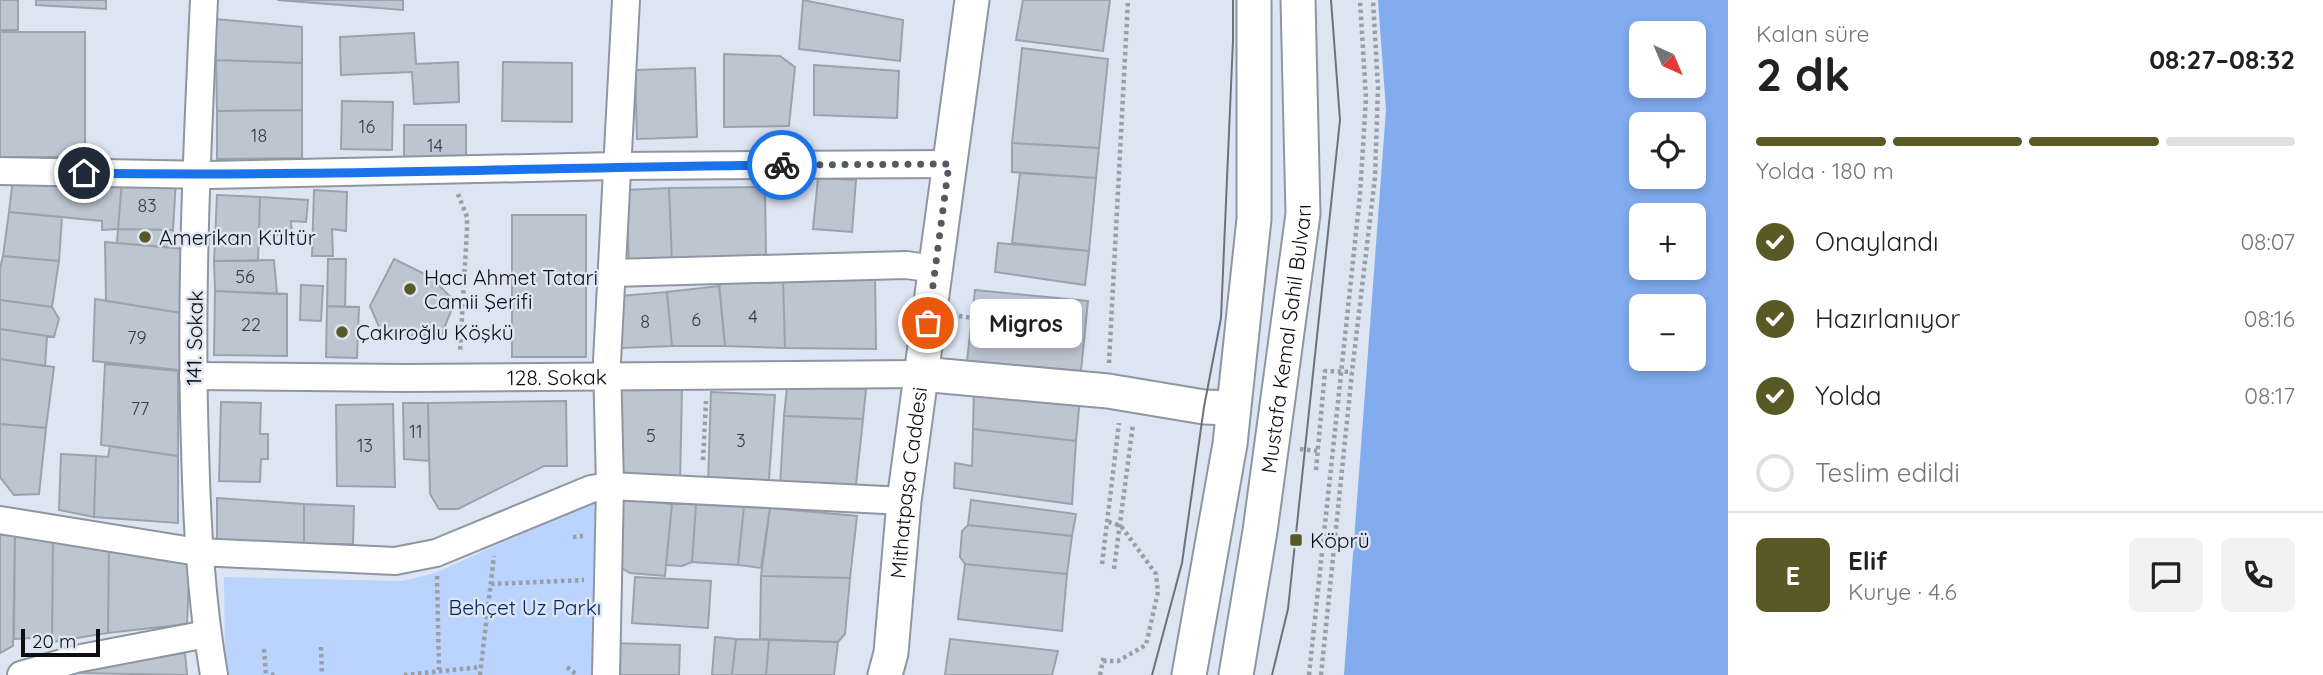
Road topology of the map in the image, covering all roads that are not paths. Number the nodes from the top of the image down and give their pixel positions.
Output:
1 (204, 0) edge
2 (626, 0) edge
3 (972, 0) edge
4 (1254, 0) edge
5 (1298, 0) edge
6 (949, 164) junction
7 (616, 166) junction
8 (0, 171) edge
9 (196, 175) junction
10 (936, 269) junction
11 (612, 273) junction
12 (921, 374) junction
13 (193, 376) junction
14 (607, 376) junction
15 (1233, 408) junction
16 (610, 486) junction
17 (904, 501) junction
18 (0, 520) edge
19 (198, 552) junction
20 (207, 634) junction
21 (21, 675) edge
22 (214, 675) edge
23 (606, 675) edge
24 (885, 675) edge
25 (1189, 675) edge
26 (1236, 675) edge

1 - 9 street, 141. Sokak
2 - 7 street
3 - 6 main road, Mithatpaşa Caddesi
4 - 15 main road, Mustafa Kemal Sahil Bulvarı
5 - 26 main road, Mustafa Kemal Sahil Bulvarı
6 - 7 street
6 - 10 main road, Mithatpaşa Caddesi
7 - 9 street
7 - 11 street
8 - 9 street
9 - 13 street, 141. Sokak
10 - 11 street
10 - 12 main road, Mithatpaşa Caddesi
11 - 14 street
12 - 14 street, 128. Sokak
12 - 15 main road
12 - 17 main road, Mithatpaşa Caddesi
13 - 14 street, 128. Sokak
13 - 19 street, 141. Sokak
14 - 16 street
15 - 25 main road, Mustafa Kemal Sahil Bulvarı
16 - 17 street
16 - 19 street
16 - 23 street
17 - 24 main road, Mithatpaşa Caddesi
18 - 19 street
19 - 20 street, 141. Sokak
20 - 21 street
20 - 22 street, 141. Sokak

